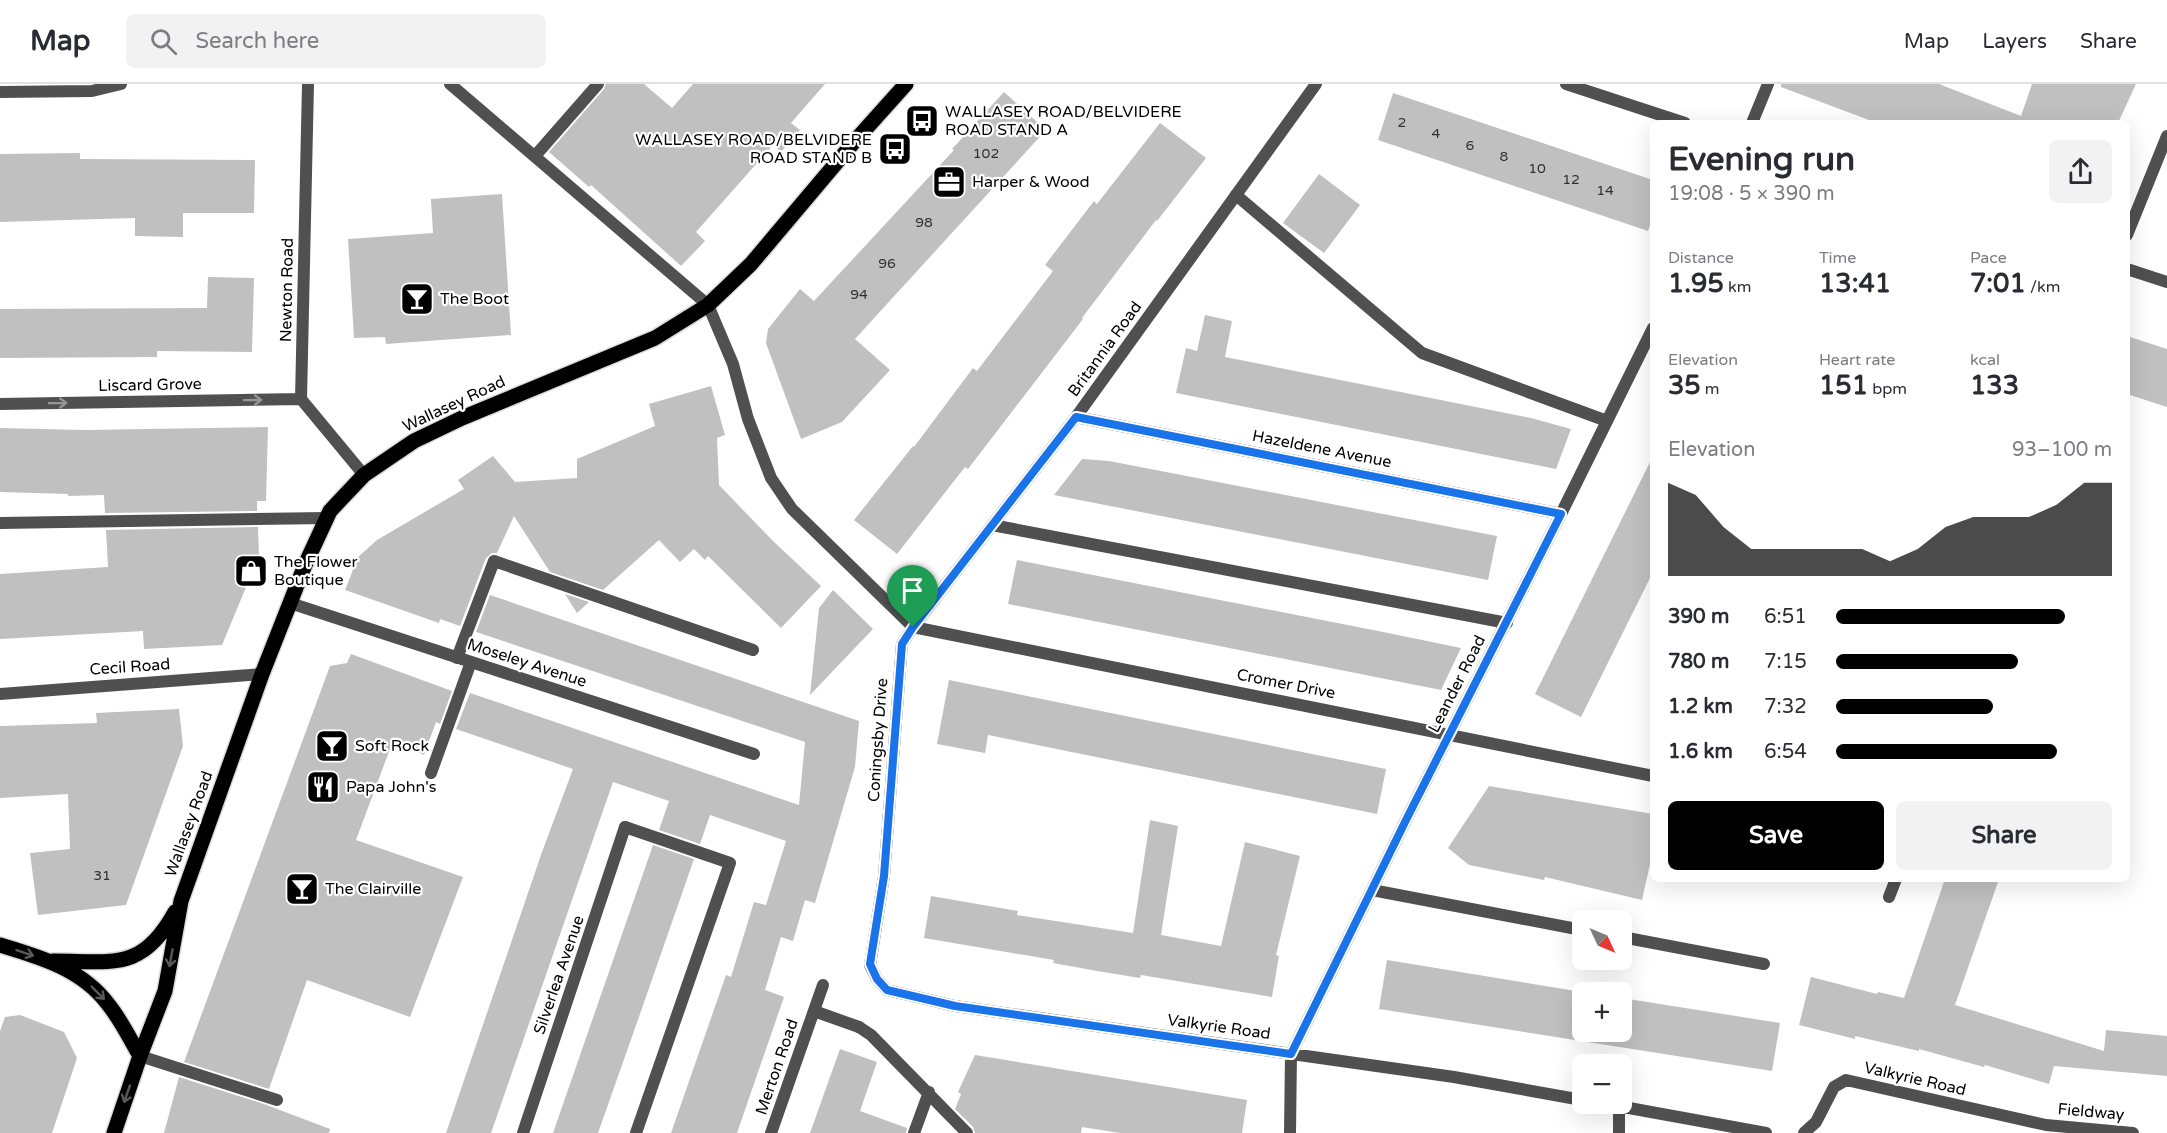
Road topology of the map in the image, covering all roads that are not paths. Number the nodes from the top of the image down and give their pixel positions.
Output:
1 (121, 84) edge
2 (308, 84) edge
3 (450, 84) edge
4 (598, 84) edge
5 (906, 84) edge
6 (1316, 84) edge
7 (1566, 84) edge
8 (1768, 84) edge
9 (0, 92) edge
10 (1675, 120) edge
11 (1753, 120) edge
12 (2167, 136) edge
13 (535, 156) junction
14 (1236, 195) junction
15 (2130, 228) edge
16 (2130, 270) edge
17 (2167, 282) edge
18 (708, 305) junction
19 (1650, 334) edge
20 (301, 399) junction
21 (0, 404) edge
22 (1076, 417) junction
23 (1607, 421) junction
24 (364, 474) junction
25 (1561, 514) junction
26 (327, 518) junction
27 (0, 523) edge
28 (992, 525) junction
29 (290, 603) junction
30 (1507, 623) junction
31 (913, 627) junction
32 (753, 650) dead end
33 (458, 658) junction
34 (471, 662) junction
35 (262, 674) junction
36 (0, 694) edge
37 (1450, 734) junction
38 (754, 754) dead end
39 (431, 773) dead end
40 (1650, 775) edge
41 (1895, 882) edge
42 (1372, 890) junction
43 (1889, 897) dead end
44 (181, 901) junction
45 (1572, 928) edge
46 (1632, 939) edge
47 (0, 945) edge
48 (50, 961) junction
49 (1764, 964) dead end
50 (823, 985) dead end
51 (887, 990) joint
52 (814, 1011) junction
53 (1291, 1054) junction
54 (140, 1056) junction
55 (929, 1092) junction
56 (1572, 1098) edge
57 (277, 1100) dead end
58 (1632, 1108) edge
59 (1615, 1114) edge
60 (2046, 1125) joint
61 (2068, 1130) edge
62 (114, 1133) edge
63 (523, 1133) edge
64 (636, 1133) edge
65 (771, 1133) edge
66 (914, 1133) edge
67 (967, 1133) edge
68 (1290, 1133) edge
69 (1619, 1133) edge
70 (1766, 1133) edge
71 (1804, 1133) edge
72 (2133, 1133) edge

1 - 9 street
2 - 20 street, Newton Road
3 - 13 street
4 - 13 street
5 - 18 main road, Wallasey Road
6 - 14 street, Britannia Road
7 - 10 street
8 - 11 street
12 - 15 street
13 - 18 street
14 - 22 street, Britannia Road
14 - 23 street
16 - 17 street
18 - 24 main road, Wallasey Road
18 - 31 street
19 - 23 street, Leander Road
21 -> 20 street, Liscard Grove
20 - 24 street
22 - 25 street, Hazeldene Avenue
22 - 28 street, Britannia Road
23 - 25 street, Leander Road
24 - 26 main road, Wallasey Road
25 - 30 street, Leander Road
26 - 27 street
26 - 29 main road, Wallasey Road
28 - 30 street
28 - 31 street, Britannia Road
29 - 33 street, Moseley Avenue
29 - 35 main road, Wallasey Road
30 - 37 street, Leander Road
31 - 37 street, Cromer Drive
31 - 51 street, Coningsby Drive
32 - 33 street
33 - 34 street, Moseley Avenue
34 - 38 street, Moseley Avenue
34 - 39 street
35 - 36 street, Cecil Road
35 - 44 main road, Wallasey Road
37 - 40 street, Cromer Drive
37 - 42 street, Leander Road
41 - 43 street
42 - 45 street
42 - 53 street, Leander Road
44 - 48 main road
44 -> 54 main road, Wallasey Road
46 - 49 street
47 -> 48 main road
48 -> 54 main road
50 - 52 street, Merton Road
51 - 53 street, Valkyrie Road
52 - 55 street, Merton Road
52 - 65 street, Merton Road
53 - 56 street, Valkyrie Road
53 - 68 street
54 - 57 street
54 -> 62 main road, Wallasey Road
55 - 66 street
55 - 67 street, Merton Road
58 - 70 street
59 - 69 street
60 - 61 street, Fieldway
60 - 71 street, Valkyrie Road
61 - 72 street, Fieldway
63 - 64 street, Silverlea Avenue

